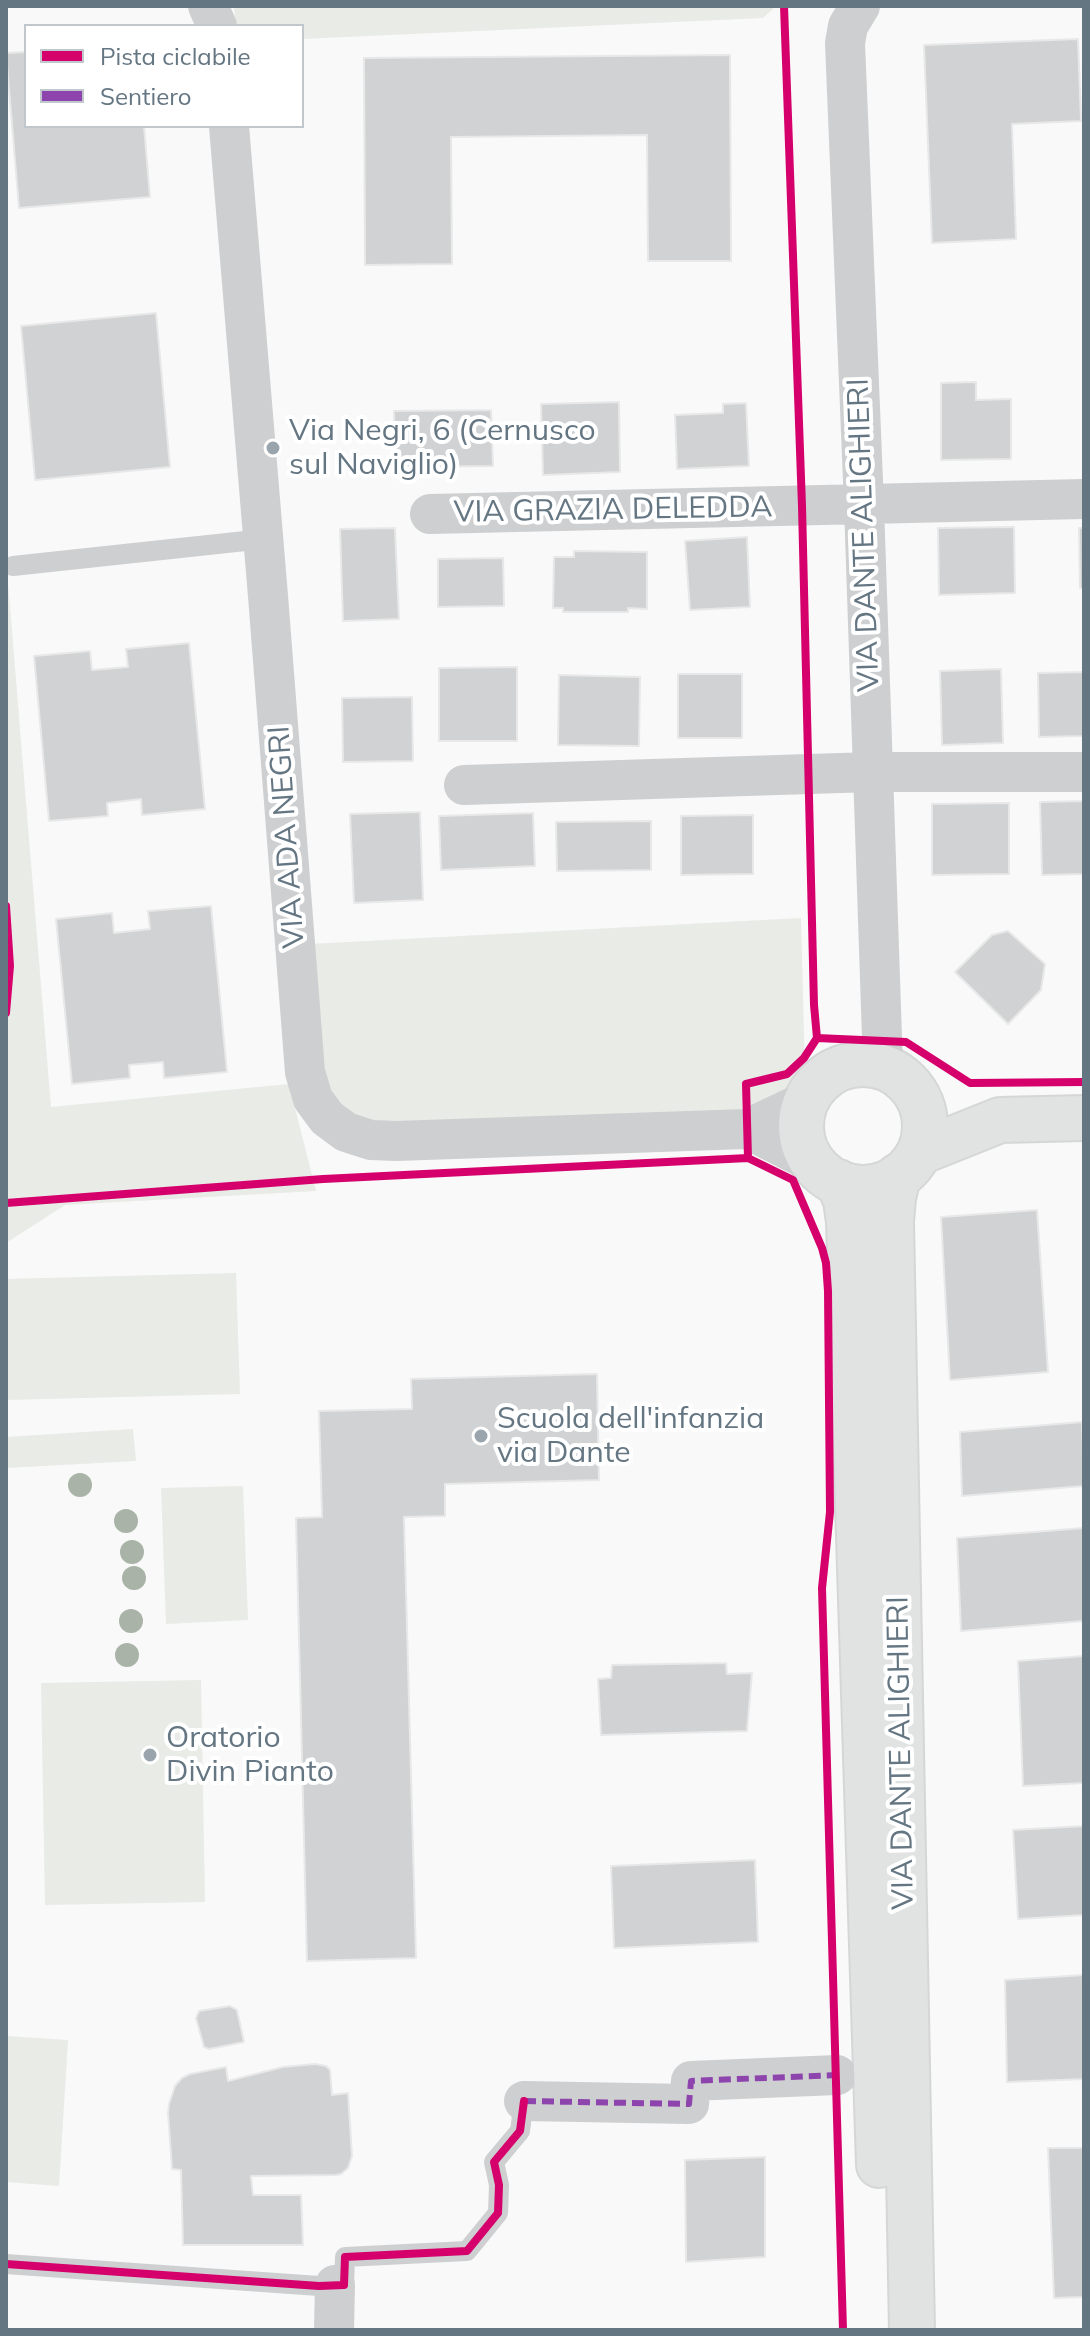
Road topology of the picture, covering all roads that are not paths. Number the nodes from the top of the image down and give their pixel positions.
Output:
1 (831, 6) edge
2 (860, 6) edge
3 (229, 128) edge
4 (1084, 499) edge
5 (851, 505) junction
6 (430, 514) dead end
7 (264, 539) junction
8 (13, 566) dead end
9 (1084, 772) edge
10 (858, 773) junction
11 (464, 785) dead end
12 (883, 1073) junction
13 (808, 1100) junction
14 (1084, 1118) edge
15 (1000, 1120) junction
16 (747, 1129) junction
17 (909, 1164) junction
18 (825, 1172) junction
19 (837, 2075) dead end
20 (524, 2101) joint
21 (6, 2264) edge
22 (335, 2285) junction
23 (334, 2330) edge
24 (884, 2330) edge
25 (912, 2330) edge

1 - 5 street, VIA DANTE ALIGHIERI
2 - 5 street, VIA DANTE ALIGHIERI
3 - 7 street, VIA ADA NEGRI
4 - 5 street, VIA GRAZIA DELEDDA
5 - 6 street, VIA GRAZIA DELEDDA
5 - 10 street, VIA DANTE ALIGHIERI
7 - 8 lane
7 - 16 street, VIA ADA NEGRI
9 - 10 street
10 - 11 street
10 - 12 street, VIA DANTE ALIGHIERI
12 - 13 street
12 - 15 street
12 - 17 street
13 - 16 street, VIA ADA NEGRI
13 - 18 street
14 - 15 street
15 - 17 street
16 - 18 street, VIA ADA NEGRI
17 - 18 street
17 - 25 street, VIA DANTE ALIGHIERI
18 - 24 street, VIA DANTE ALIGHIERI
19 - 20 street
20 - 22 lane
21 - 22 lane
22 - 23 street

